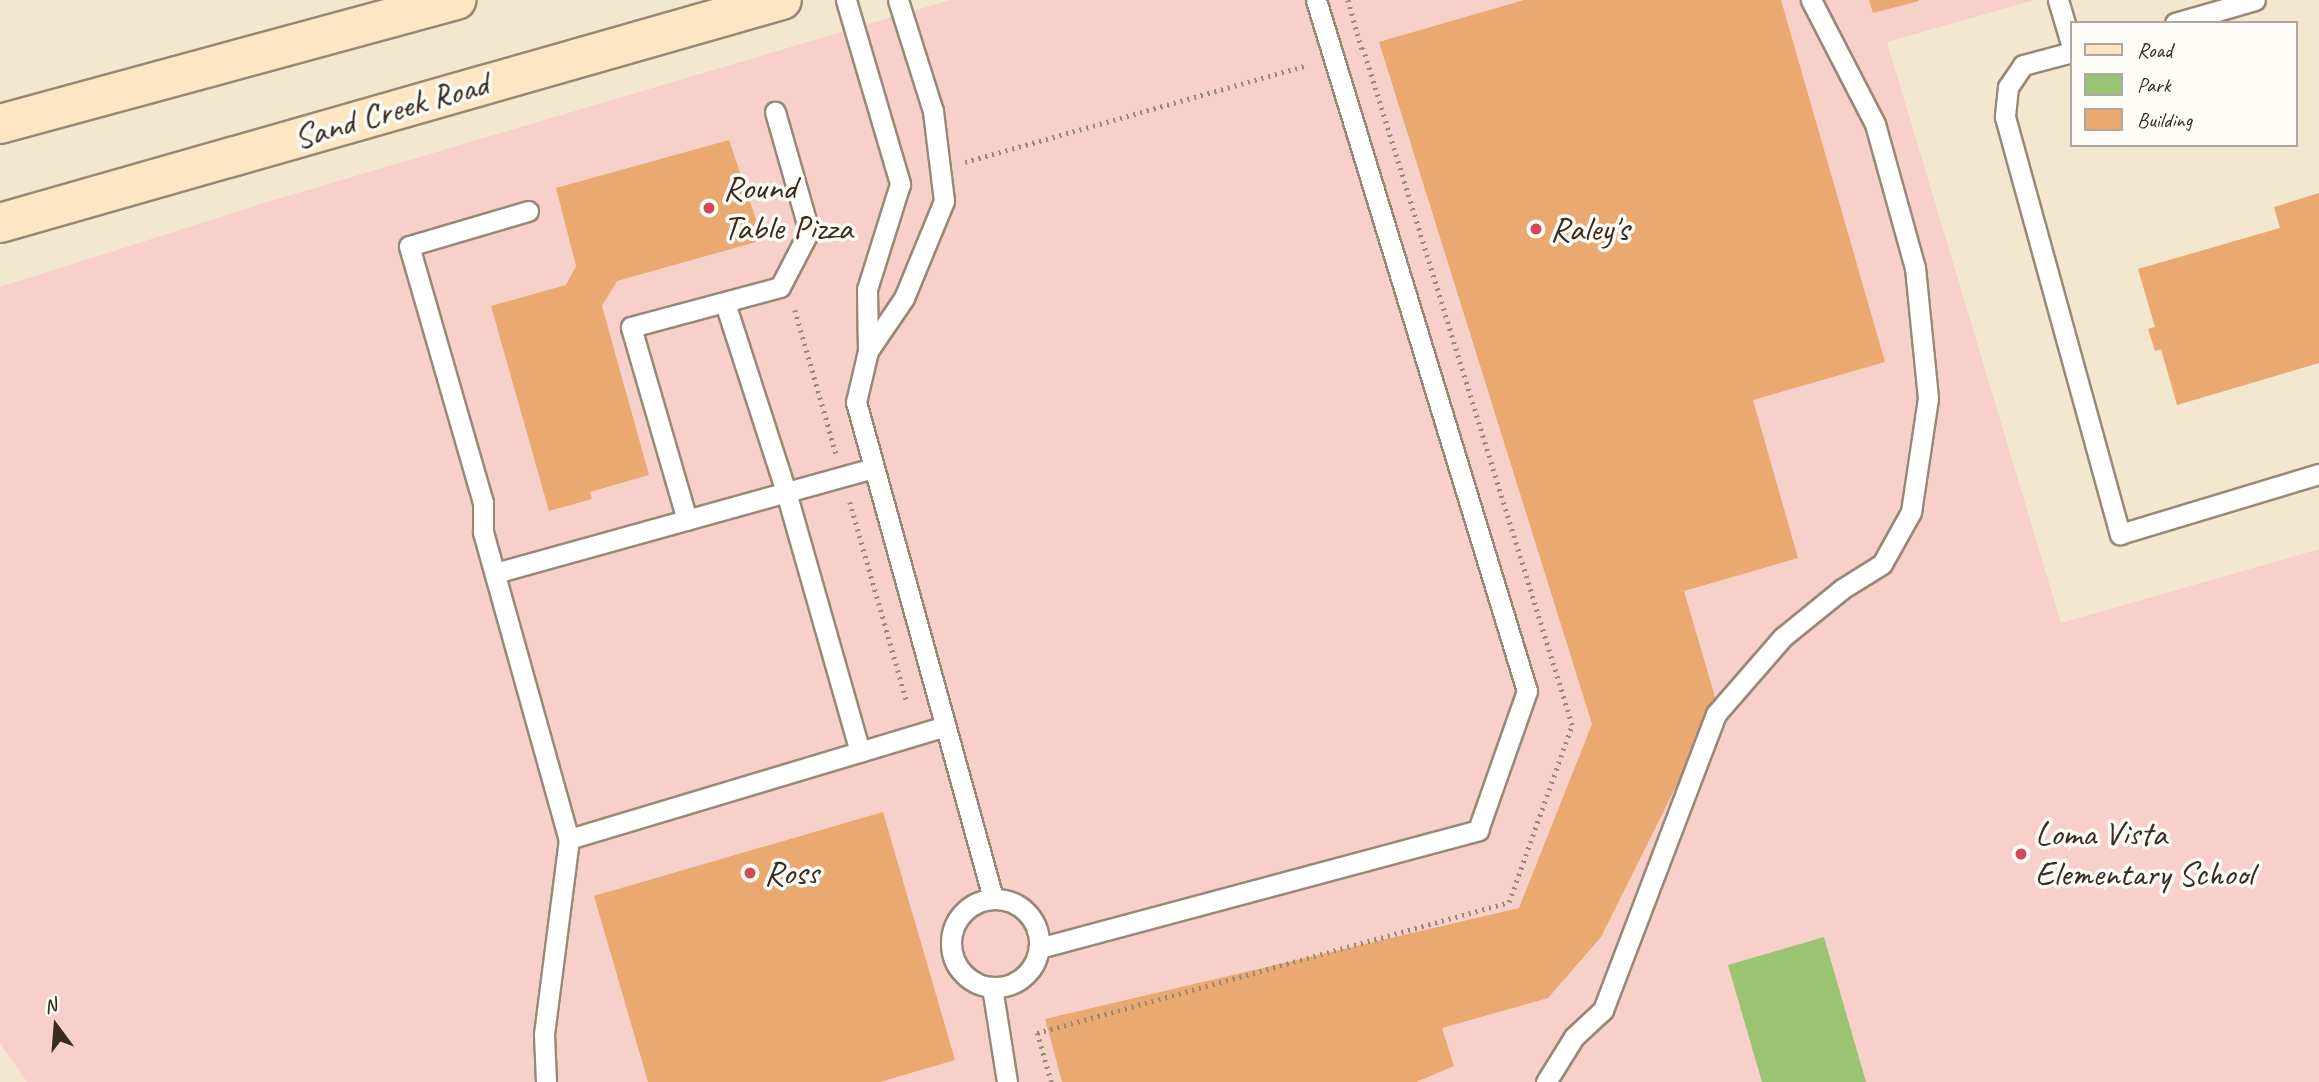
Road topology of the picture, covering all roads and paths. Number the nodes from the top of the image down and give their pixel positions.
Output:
1 (456, 0) edge
2 (782, 0) edge
3 (846, 0) edge
4 (898, 0) edge
5 (1316, 0) edge
6 (1348, 0) edge
7 (1811, 0) edge
8 (2058, 0) edge
9 (2255, 0) edge
10 (2182, 21) edge
11 (2070, 43) edge
12 (1363, 49) junction
13 (2070, 51) edge
14 (1334, 57) junction
15 (775, 112) dead end
16 (0, 124) edge
17 (959, 164) dead end
18 (528, 211) dead end
19 (0, 223) edge
20 (725, 303) junction
21 (868, 351) junction
22 (873, 468) junction
23 (2319, 474) edge
24 (786, 492) junction
25 (687, 520) junction
26 (495, 573) junction
27 (945, 726) junction
28 (860, 752) junction
29 (569, 839) junction
30 (993, 898) junction
31 (1039, 948) junction
32 (992, 987) junction
33 (546, 1082) edge
34 (1007, 1082) edge
35 (1051, 1082) edge
36 (1546, 1082) edge

1 - 16 main road
2 - 19 main road, Sand Creek Road
3 - 21 lane
4 - 21 lane
5 - 14 lane
6 - 12 path
7 - 36 lane
8 - 11 lane
9 - 10 lane
12 - 14 path
12 - 35 path
13 - 23 lane
14 - 17 path
14 - 31 lane
15 - 20 lane
18 - 26 lane
20 - 24 lane
20 - 25 lane
21 - 22 lane
22 - 24 lane
22 - 27 lane
24 - 25 lane
24 - 28 lane
25 - 26 lane
26 - 29 lane
27 - 28 lane
27 - 30 lane
28 - 29 lane
29 - 33 lane
30 - 31 lane
30 - 32 lane
31 - 32 lane
32 - 34 lane

